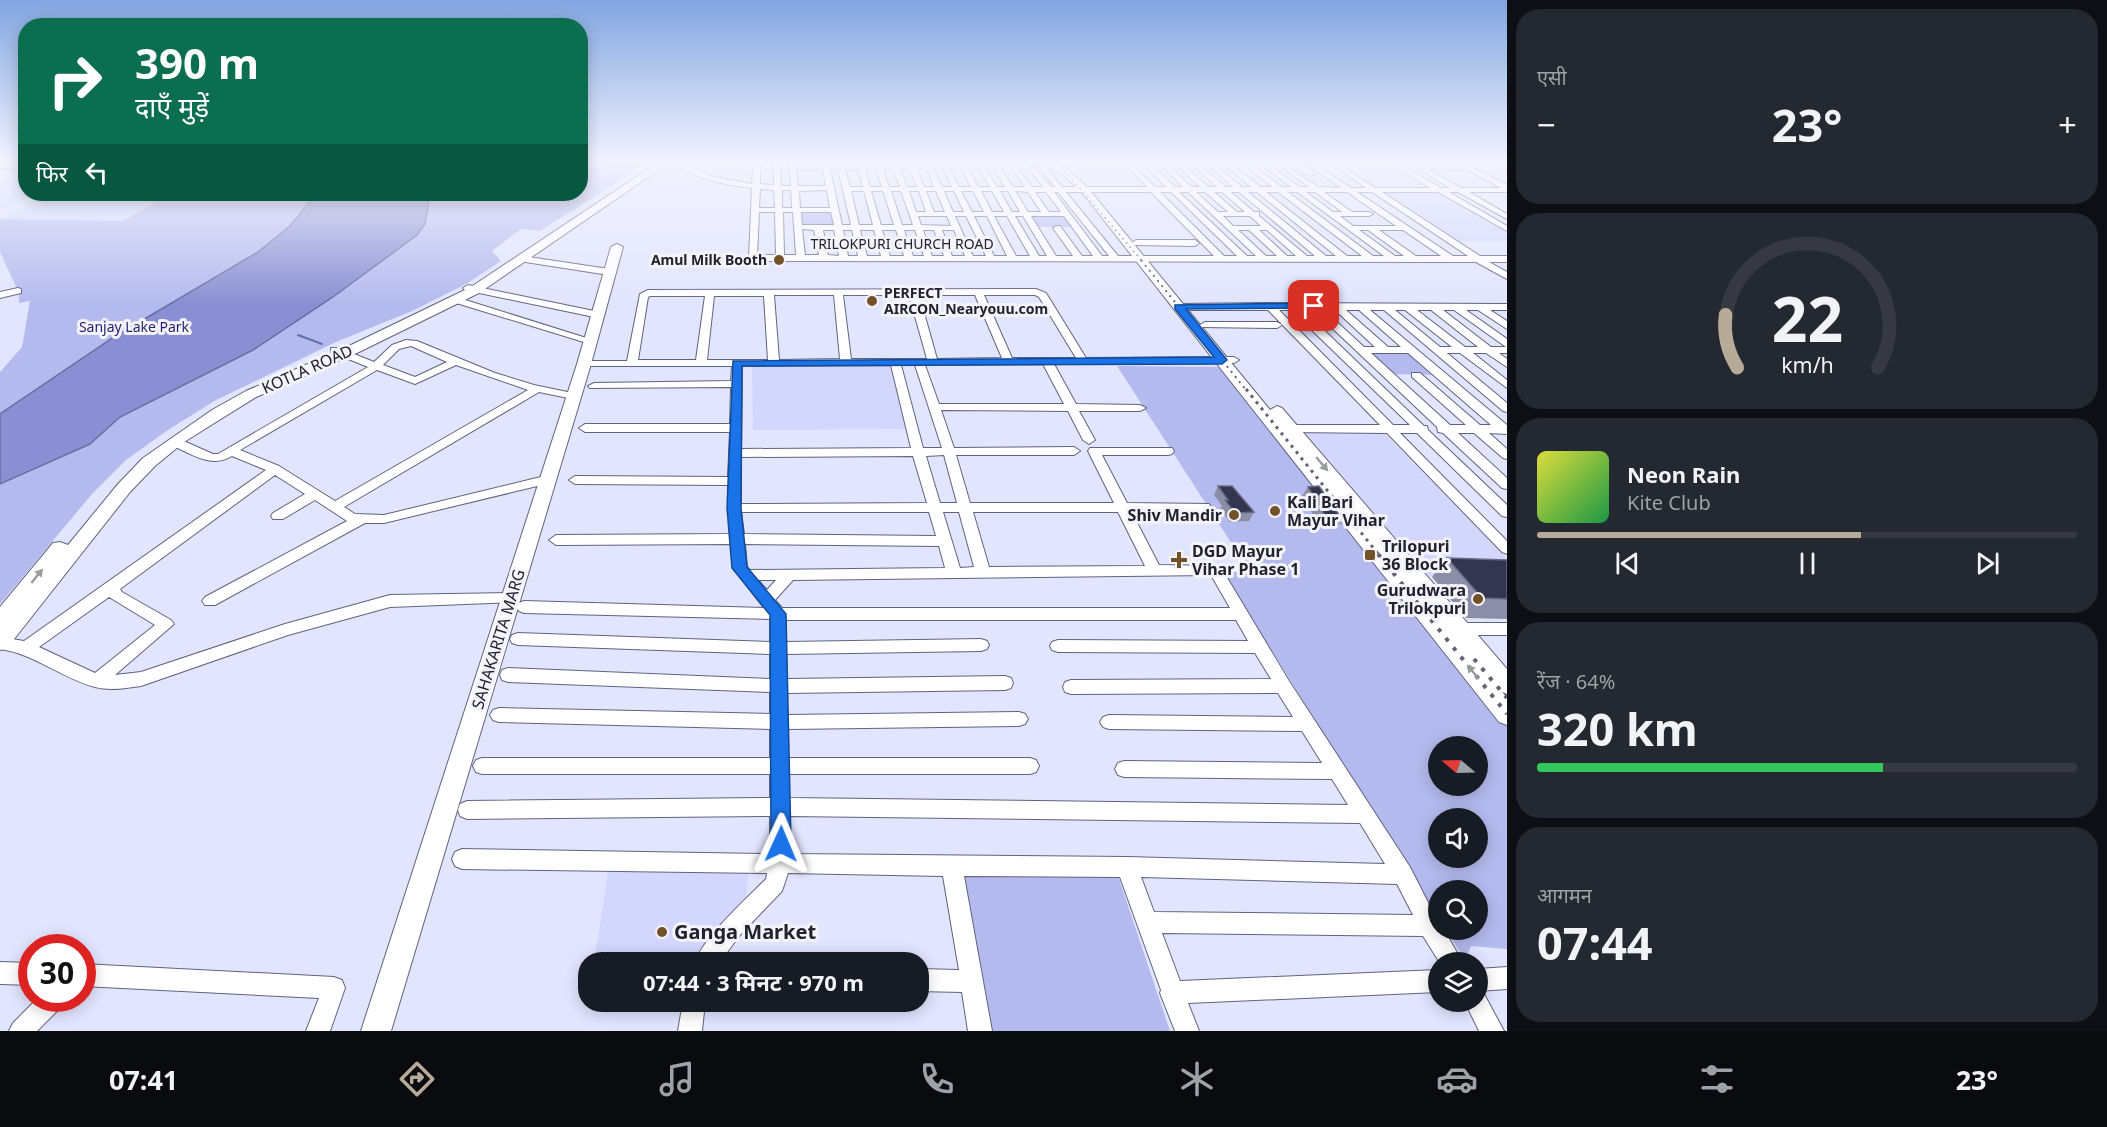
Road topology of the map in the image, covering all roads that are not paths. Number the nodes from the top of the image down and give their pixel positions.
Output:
1 (584, 208) edge
2 (593, 208) edge
3 (851, 208) edge
4 (872, 208) edge
5 (892, 208) edge
6 (911, 208) edge
7 (929, 208) edge
8 (947, 208) edge
9 (965, 208) edge
10 (985, 208) edge
11 (1006, 208) edge
12 (1022, 208) edge
13 (1043, 208) edge
14 (1062, 208) edge
15 (1077, 208) edge
16 (1103, 208) edge
17 (1105, 208) edge
18 (1173, 208) edge
19 (1192, 208) edge
20 (1210, 208) edge
21 (1229, 208) edge
22 (1245, 208) edge
23 (1262, 208) edge
24 (1282, 208) edge
25 (1303, 208) edge
26 (1323, 208) edge
27 (1342, 208) edge
28 (1360, 208) edge
29 (1377, 208) edge
30 (1401, 208) edge
31 (1471, 208) edge
32 (1490, 208) edge
33 (755, 210) joint
34 (778, 210) junction
35 (796, 210) junction
36 (814, 210) joint
37 (833, 210) joint
38 (913, 213) junction
39 (931, 214) junction
40 (950, 214) junction
41 (968, 214) junction
42 (988, 214) junction
43 (1009, 214) junction
44 (1026, 214) junction
45 (1047, 214) junction
46 (1066, 214) junction
47 (1216, 214) junction
48 (1235, 214) junction
49 (1252, 214) junction
50 (1269, 214) junction
51 (1289, 214) junction
52 (1311, 214) junction
53 (1331, 214) junction
54 (1350, 214) junction
55 (1369, 214) junction
56 (1507, 218) edge
57 (797, 227) junction
58 (818, 227) junction
59 (837, 227) junction
60 (855, 227) junction
61 (877, 227) junction
62 (898, 228) junction
63 (919, 228) junction
64 (937, 228) junction
65 (956, 228) junction
66 (1057, 228) dead end
67 (1192, 228) junction
68 (1213, 228) junction
69 (1232, 228) junction
70 (1251, 228) junction
71 (1269, 228) junction
72 (1350, 228) junction
73 (1370, 228) junction
74 (1390, 228) junction
75 (1406, 228) junction
76 (1431, 228) junction
77 (1506, 228) edge
78 (1136, 243) junction
79 (1194, 243) dead end
80 (617, 247) dead end
81 (780, 258) junction
82 (801, 258) junction
83 (824, 258) junction
84 (844, 258) junction
85 (863, 258) junction
86 (886, 258) junction
87 (909, 258) junction
88 (929, 258) junction
89 (949, 258) junction
90 (970, 258) junction
91 (991, 258) junction
92 (1013, 258) junction
93 (1036, 258) junction
94 (1053, 258) junction
95 (1079, 258) junction
96 (1099, 258) junction
97 (1115, 258) junction
98 (522, 259) junction
99 (1144, 259) junction
100 (1222, 259) junction
101 (1245, 259) junction
102 (1264, 259) junction
103 (1286, 259) junction
104 (1305, 259) junction
105 (1324, 259) junction
106 (1371, 259) junction
107 (1393, 259) junction
108 (1413, 259) junction
109 (1434, 259) junction
110 (1507, 259) edge
111 (1345, 260) junction
112 (1451, 260) junction
113 (1478, 260) junction
114 (609, 272) junction
115 (1507, 276) edge
116 (18, 291) dead end
117 (466, 292) junction
118 (710, 292) junction
119 (838, 292) junction
120 (914, 292) junction
121 (978, 292) junction
122 (769, 293) junction
123 (0, 295) edge
124 (1269, 306) junction
125 (1293, 306) junction
126 (1314, 306) junction
127 (1385, 306) junction
128 (1184, 307) junction
129 (1337, 307) junction
130 (1361, 307) junction
131 (1433, 307) junction
132 (1456, 307) junction
133 (1480, 307) junction
134 (1409, 308) junction
135 (1505, 308) edge
136 (599, 315) junction
137 (1205, 325) junction
138 (1277, 326) dead end
139 (1507, 327) edge
140 (591, 340) junction
141 (1507, 345) edge
142 (1361, 350) junction
143 (1385, 350) junction
144 (1411, 350) junction
145 (1437, 350) junction
146 (1463, 350) junction
147 (1489, 350) junction
148 (1507, 350) edge
149 (338, 352) junction
150 (1228, 360) junction
151 (1008, 361) junction
152 (1047, 361) junction
153 (1083, 361) junction
154 (455, 362) junction
155 (846, 362) junction
156 (895, 362) junction
157 (919, 362) junction
158 (933, 362) junction
159 (701, 363) junction
160 (737, 363) junction
161 (774, 363) junction
162 (584, 364) junction
163 (632, 364) junction
164 (1507, 364) edge
165 (375, 367) junction
166 (1336, 375) junction
167 (1364, 375) junction
168 (1388, 375) junction
169 (1416, 375) junction
170 (1441, 375) junction
171 (737, 384) junction
172 (1507, 385) edge
173 (594, 386) dead end
174 (535, 390) junction
175 (573, 396) junction
176 (935, 407) junction
177 (1073, 408) junction
178 (1140, 408) dead end
179 (1507, 409) edge
180 (585, 428) dead end
181 (736, 428) junction
182 (1293, 429) junction
183 (1389, 429) junction
184 (1420, 429) junction
185 (1446, 429) junction
186 (1478, 429) junction
187 (1506, 430) edge
188 (1089, 440) dead end
189 (175, 442) junction
190 (231, 451) junction
191 (918, 451) junction
192 (1074, 451) dead end
193 (1168, 451) dead end
194 (950, 452) junction
195 (736, 453) junction
196 (1507, 455) edge
197 (275, 469) junction
198 (549, 479) junction
199 (575, 480) dead end
200 (735, 481) junction
201 (1507, 485) edge
202 (314, 495) junction
203 (334, 507) junction
204 (934, 507) junction
205 (1123, 507) junction
206 (1204, 507) dead end
207 (734, 508) junction
208 (965, 508) junction
209 (1507, 513) edge
210 (278, 516) dead end
211 (361, 519) junction
212 (1500, 535) edge
213 (736, 539) junction
214 (556, 540) dead end
215 (944, 541) junction
216 (1507, 549) edge
217 (1155, 571) junction
218 (954, 572) junction
219 (983, 572) junction
220 (790, 574) junction
221 (745, 575) junction
222 (113, 587) junction
223 (210, 601) dead end
224 (518, 603) junction
225 (773, 606) junction
226 (1240, 614) junction
227 (0, 621) edge
228 (1507, 629) edge
229 (1449, 630) junction
230 (518, 639) dead end
231 (0, 643) edge
232 (981, 645) dead end
233 (27, 646) junction
234 (1058, 646) dead end
235 (1260, 647) junction
236 (779, 648) junction
237 (508, 675) dead end
238 (96, 681) junction
239 (1005, 683) dead end
240 (1507, 685) edge
241 (779, 686) junction
242 (1283, 686) junction
243 (1071, 687) dead end
244 (499, 715) dead end
245 (1507, 715) edge
246 (1019, 719) dead end
247 (1109, 722) dead end
248 (778, 723) junction
249 (1308, 724) junction
250 (482, 766) dead end
251 (1030, 766) dead end
252 (779, 767) junction
253 (1124, 769) dead end
254 (1337, 771) junction
255 (781, 807) junction
256 (467, 810) dead end
257 (1364, 814) junction
258 (462, 859) dead end
259 (780, 862) junction
260 (952, 867) junction
261 (1126, 867) junction
262 (1403, 874) junction
263 (1147, 922) junction
264 (1428, 924) edge
265 (1428, 926) edge
266 (714, 952) edge
267 (0, 973) edge
268 (18, 974) edge
269 (96, 976) edge
270 (1507, 978) edge
271 (1488, 979) edge
272 (929, 980) edge
273 (971, 981) junction
274 (1428, 981) edge
275 (1171, 993) junction
276 (40, 1012) edge
277 (693, 1012) edge
278 (1482, 1012) edge
279 (21, 1031) edge
280 (318, 1031) edge
281 (376, 1031) edge
282 (690, 1031) edge
283 (980, 1031) edge
284 (1187, 1031) edge
285 (1492, 1031) edge

1 - 117 street, KOTLA ROAD
2 - 98 street, KOTLA ROAD
3 - 60 street
4 - 61 street
5 - 62 street
6 - 38 street
7 - 39 street
8 - 40 street
9 - 41 street
10 - 42 street
11 - 43 street
12 - 44 street
13 - 45 street
14 - 46 street
15 - 97 street
16 - 99 street
17 - 78 street
18 - 67 street
19 - 68 street
20 - 47 street
21 - 48 street
22 - 49 street
23 - 50 street
24 - 51 street
25 - 52 street
26 - 53 street
27 - 54 street
28 - 55 street
29 - 75 street
30 - 76 street
31 - 77 street
32 - 56 street
33 - 34 street
33 - 81 street, TRILOKPURI CHURCH ROAD
34 - 35 street
34 - 81 street
35 - 36 street
35 - 57 street
36 - 37 street
37 - 59 street
38 - 39 street
38 - 63 street
39 - 40 street
40 - 41 street
40 - 65 street
41 - 42 street
41 - 91 street
42 - 43 street
42 - 92 street
43 - 44 street
43 - 93 street
44 - 45 street
44 - 94 street
45 - 46 street
46 - 96 street
47 - 48 street
47 - 69 street
48 - 49 street
49 - 50 street
49 - 71 street
50 - 51 street
50 - 105 street
51 - 52 street
51 - 111 street
52 - 53 street
52 - 106 street
53 - 54 street
53 - 72 street
54 - 55 street
55 - 74 street
57 - 58 street
57 - 82 street
58 - 59 street
58 - 83 street
59 - 60 street
59 - 84 street
60 - 61 street
60 - 85 street
61 - 62 street
61 - 86 street
62 - 63 street
62 - 87 street
63 - 64 street
63 - 88 street
64 - 65 street
64 - 89 street
65 - 90 street
66 - 95 street
67 - 68 street
67 - 100 street
68 - 69 street
68 - 101 street
69 - 70 street
69 - 102 street
70 - 71 street
70 - 103 street
71 - 104 street
72 - 73 street
72 - 107 street
73 - 74 street
73 - 108 street
74 - 75 street
74 - 109 street
75 - 76 street
75 - 112 street
76 - 113 street
78 - 79 street
78 - 99 street
80 - 114 street, SAHAKARITA MARG
81 - 82 street, TRILOKPURI CHURCH ROAD
82 - 83 street, TRILOKPURI CHURCH ROAD
83 - 84 street, TRILOKPURI CHURCH ROAD
84 - 85 street, TRILOKPURI CHURCH ROAD
85 - 86 street, TRILOKPURI CHURCH ROAD
86 - 87 street, TRILOKPURI CHURCH ROAD
87 - 88 street, TRILOKPURI CHURCH ROAD
88 - 89 street, TRILOKPURI CHURCH ROAD
89 - 90 street, TRILOKPURI CHURCH ROAD
90 - 91 street, TRILOKPURI CHURCH ROAD
91 - 92 street, TRILOKPURI CHURCH ROAD
92 - 93 street, TRILOKPURI CHURCH ROAD
93 - 94 street, TRILOKPURI CHURCH ROAD
94 - 95 street, TRILOKPURI CHURCH ROAD
95 - 96 street, TRILOKPURI CHURCH ROAD
96 - 97 street, TRILOKPURI CHURCH ROAD
97 - 99 street, TRILOKPURI CHURCH ROAD
98 - 114 street
98 - 117 street, KOTLA ROAD
99 - 100 street, TRILOKPURI CHURCH ROAD
99 - 128 street
100 - 101 street, TRILOKPURI CHURCH ROAD
101 - 102 street, TRILOKPURI CHURCH ROAD
102 - 103 street, TRILOKPURI CHURCH ROAD
103 - 104 street, TRILOKPURI CHURCH ROAD
104 - 105 street, TRILOKPURI CHURCH ROAD
105 - 111 street, TRILOKPURI CHURCH ROAD
106 - 107 street, TRILOKPURI CHURCH ROAD
106 - 111 street, TRILOKPURI CHURCH ROAD
107 - 108 street, TRILOKPURI CHURCH ROAD
108 - 109 street, TRILOKPURI CHURCH ROAD
109 - 112 street, TRILOKPURI CHURCH ROAD
110 - 113 street, TRILOKPURI CHURCH ROAD
112 - 113 street, TRILOKPURI CHURCH ROAD
113 - 115 street
114 - 136 street, SAHAKARITA MARG
116 - 123 street
117 - 136 street
117 - 140 street
117 - 149 street, KOTLA ROAD
118 - 122 street
118 - 159 street
118 - 163 street
119 - 120 street
119 - 122 street
119 - 155 street
120 - 121 street
120 - 158 street
121 - 151 street
121 - 153 street
122 - 161 street
124 - 125 street
124 - 128 street
124 - 166 street
125 - 126 street
125 - 167 street
126 - 129 street
126 - 142 street
127 - 130 street
127 - 134 street
127 - 145 street
128 - 137 street
128 - 150 street
129 - 130 street
129 - 143 street
130 - 144 street
131 - 132 street
131 - 134 street
131 - 147 street
132 - 133 street
132 - 141 street
133 - 135 street
133 - 139 street
134 - 146 street
136 - 140 street, SAHAKARITA MARG
137 - 138 street
137 - 150 street
140 - 162 street, SAHAKARITA MARG
142 - 143 street
142 - 168 street
143 - 144 street
144 - 145 street
144 - 170 street
145 - 146 street
145 - 179 street
146 - 147 street
146 - 172 street
147 - 148 street
147 - 164 street
149 - 165 street
149 - 189 street, KOTLA ROAD
227 -> 149 street, KOTLA ROAD
150 - 153 street
150 - 182 street
150 - 229 street
151 - 152 street
151 - 158 street
152 - 153 street
152 - 177 street
154 - 165 street
154 - 165 street
154 - 174 street
155 - 156 street
155 - 161 street
156 - 157 street
156 - 191 street
157 - 158 street
157 - 176 street
159 - 160 street
159 - 163 street
160 - 161 street
160 - 171 street
162 - 163 street
162 - 175 street, SAHAKARITA MARG
165 - 190 street
166 - 167 street
166 - 183 street
167 - 168 street
167 - 184 street
168 - 169 street
168 - 185 street
169 - 170 street
169 - 186 street
170 - 187 street
171 - 173 street
171 - 181 street
174 - 175 street
174 - 203 street
175 - 198 street, SAHAKARITA MARG
176 - 177 street
176 - 194 street
177 - 178 street
177 - 188 street
180 - 181 street
181 - 195 street
182 - 183 street
182 -> 229 street
183 - 184 street
183 - 212 street
184 - 185 street
184 - 209 street
185 - 186 street
185 - 201 street
186 - 187 street
186 - 196 street
189 - 190 street
189 - 231 street, KOTLA ROAD
190 - 197 street
191 - 194 street
191 - 195 street
191 - 204 street
192 - 194 street
193 - 205 street
194 - 208 street
195 - 200 street
197 - 202 street
197 - 222 street
198 - 211 street
198 - 224 street, SAHAKARITA MARG
199 - 200 street
200 - 207 street
202 - 203 street
202 - 210 street
203 - 211 street
204 - 207 street
204 - 208 street
204 - 215 street
205 - 206 street
205 - 208 street
205 - 217 street
207 - 213 street
208 - 219 street
211 - 223 street
212 - 216 street
213 - 214 street
213 - 215 street
213 - 221 street
215 - 218 street
217 - 219 street
217 - 226 street
218 - 219 street
218 - 220 street
220 - 221 street
220 - 225 street
221 - 225 street
222 - 233 street
222 - 238 street
224 - 225 street
224 - 238 street
224 - 281 street, SAHAKARITA MARG
225 - 226 street
225 - 236 street
226 - 235 street
228 - 229 street
229 - 240 street
245 -> 229 street
230 - 236 street
231 - 233 street
232 - 236 street
233 - 238 street
234 - 235 street
235 - 242 street
236 - 241 street
237 - 241 street
239 - 241 street
241 - 248 street
242 - 243 street
242 - 249 street
244 - 248 street
246 - 248 street
247 - 249 street
248 - 252 street
249 - 254 street
250 - 252 street
251 - 252 street
252 - 255 street
253 - 254 street
254 - 257 street
255 - 256 street
255 - 257 street
255 - 259 street
257 - 262 street
258 - 259 street
259 - 260 street
259 - 266 street
260 - 261 street
260 - 273 street
261 - 262 street
261 - 263 street
262 - 264 street
263 - 265 street
263 - 275 street
267 - 268 street
269 - 280 street
270 - 271 street
272 - 273 street
273 - 283 street
274 - 275 street
275 - 284 street
276 - 279 street
277 - 282 street
278 - 285 street

